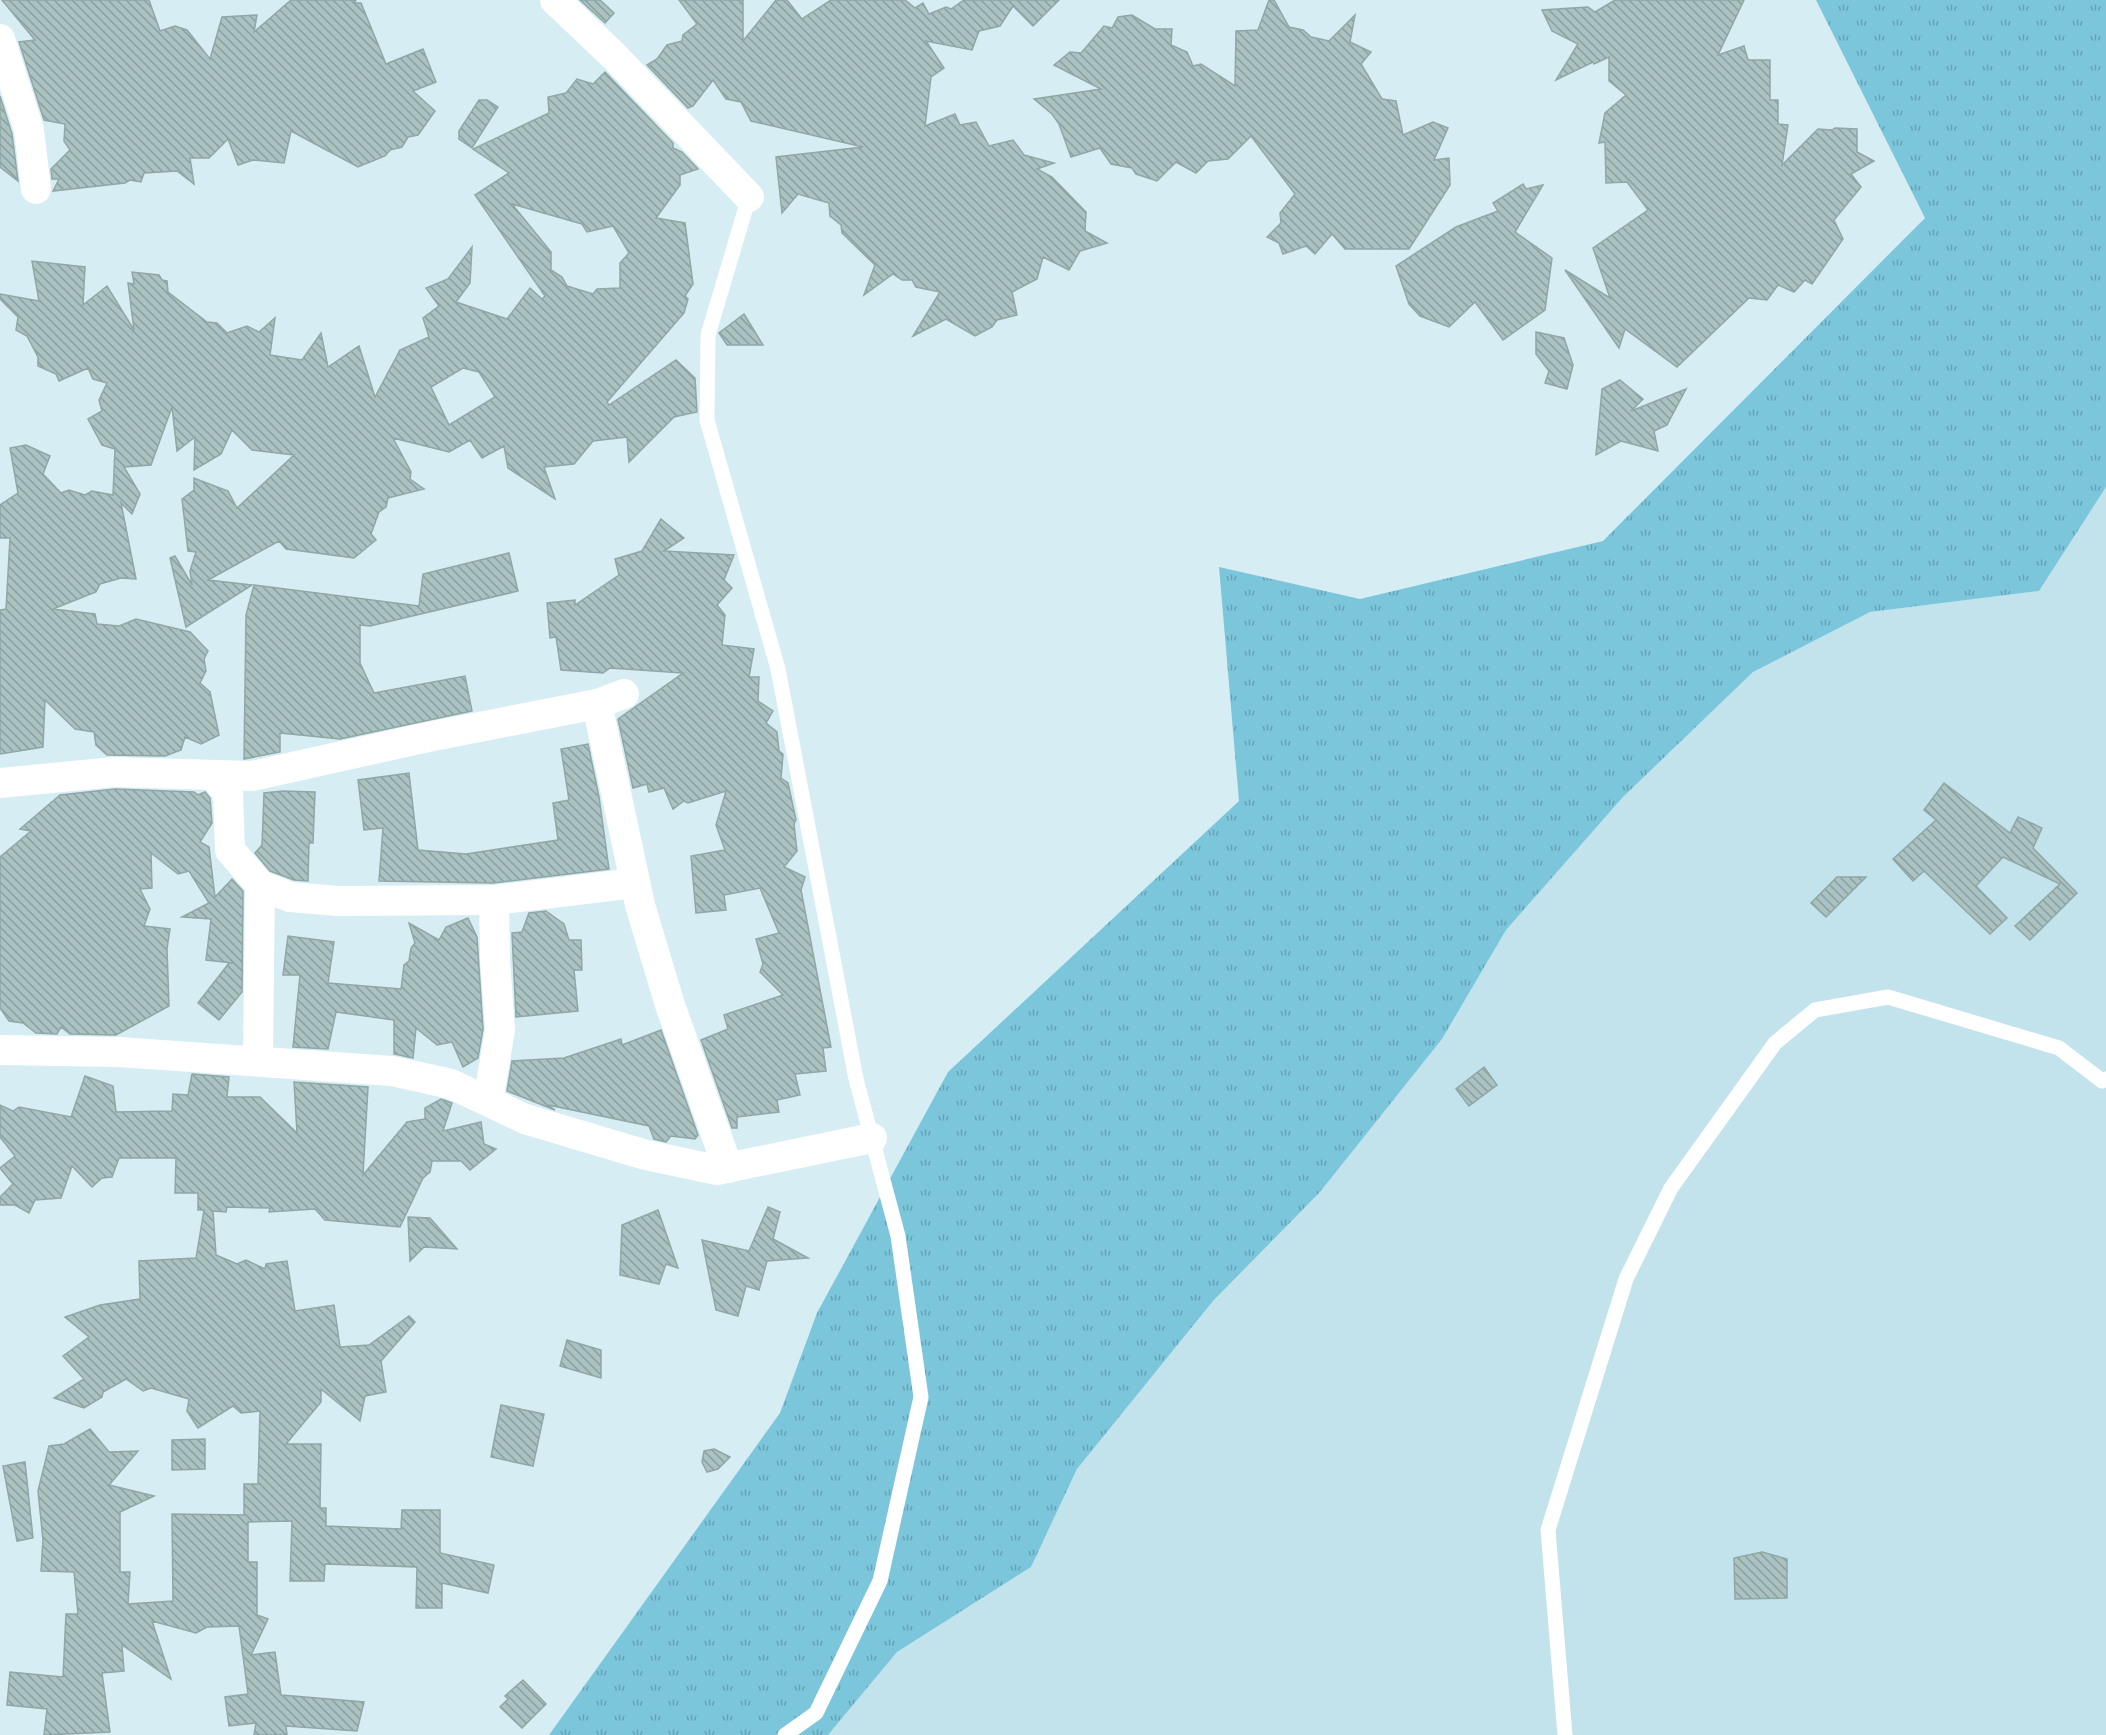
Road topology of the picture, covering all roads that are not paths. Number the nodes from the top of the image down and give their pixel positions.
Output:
1 (555, 0) edge
2 (0, 39) edge
3 (36, 189) dead end
4 (748, 197) joint
5 (213, 775) junction
6 (0, 783) edge
7 (635, 883) junction
8 (260, 885) junction
9 (494, 900) junction
10 (0, 1050) edge
11 (258, 1060) junction
12 (2104, 1082) edge
13 (488, 1101) junction
14 (872, 1138) junction
15 (728, 1168) junction
16 (785, 1735) edge
17 (1565, 1735) edge

1 - 4 street
2 - 3 street
4 - 14 lane
5 - 6 street
5 - 7 street
5 - 8 street
7 - 9 street
7 - 15 street
8 - 9 street
8 - 11 street
9 - 13 street
10 - 11 street
11 - 13 street
12 - 17 lane
13 - 15 street
14 - 15 street
14 - 16 lane

